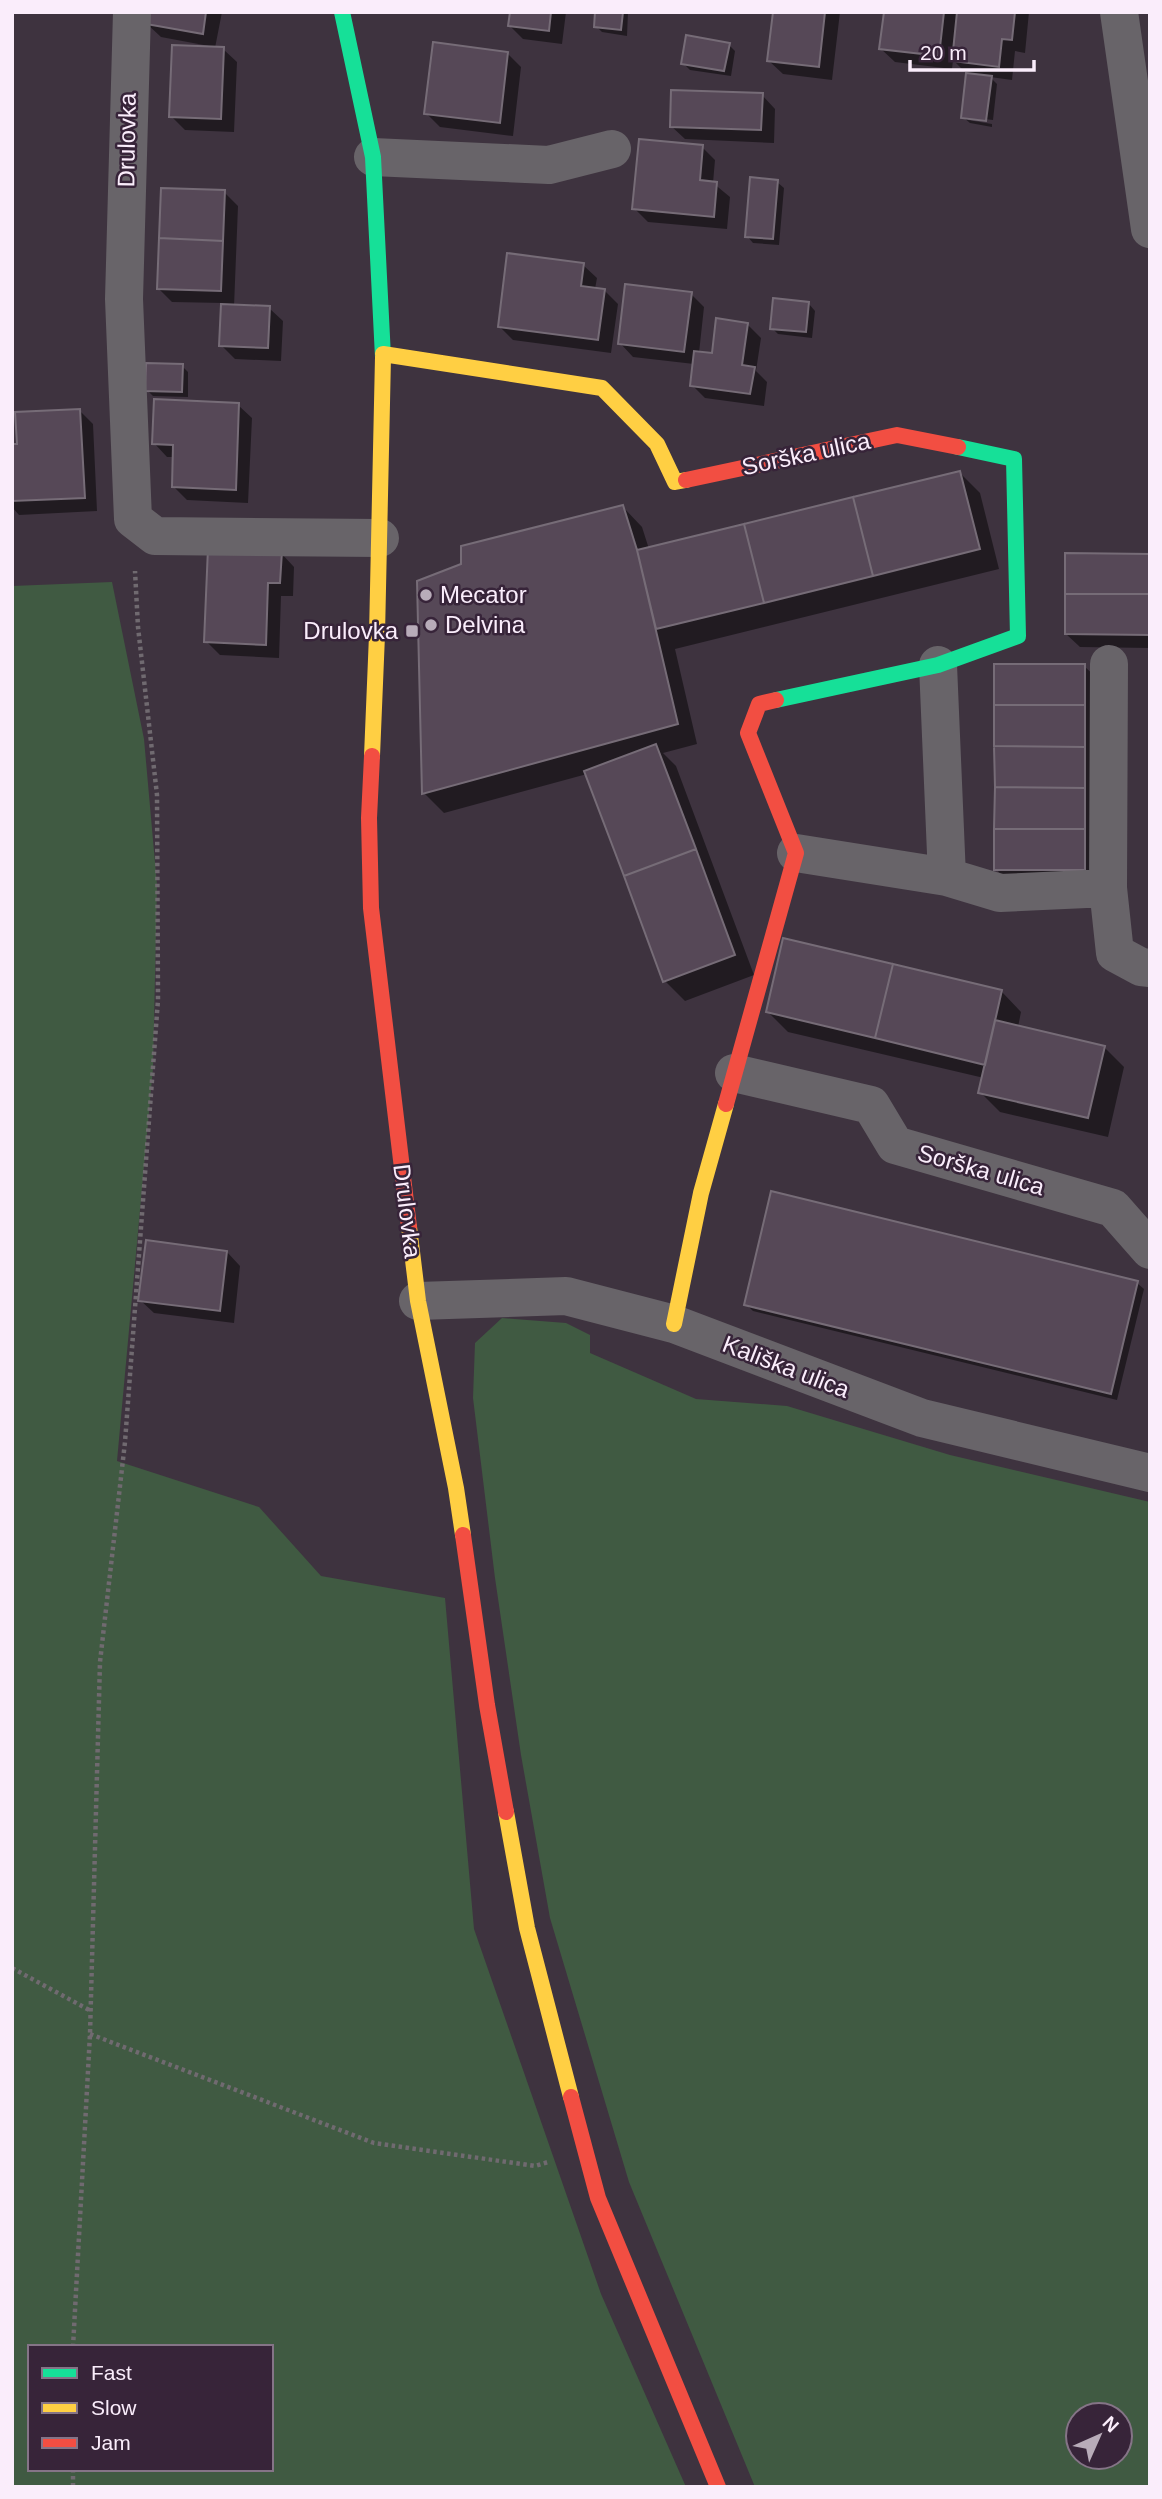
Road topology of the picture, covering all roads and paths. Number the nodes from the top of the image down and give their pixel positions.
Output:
1 (132, 12) edge
2 (342, 12) edge
3 (1119, 12) edge
4 (612, 149) dead end
5 (373, 158) junction
6 (1150, 229) edge
7 (383, 354) junction
8 (133, 519) junction
9 (380, 538) junction
10 (1109, 664) dead end
11 (938, 665) junction
12 (796, 853) junction
13 (947, 877) junction
14 (1108, 888) junction
15 (1150, 968) edge
16 (734, 1073) junction
17 (1150, 1251) edge
18 (418, 1301) junction
19 (674, 1324) junction
20 (1150, 1473) edge
21 (12, 1968) edge
22 (90, 2011) junction
23 (90, 2034) junction
24 (586, 2151) junction
25 (73, 2345) edge
26 (718, 2487) edge

1 - 8 street, Drulovka
2 - 5 street, Drulovka
3 - 6 street
4 - 5 street
5 - 7 street, Drulovka
7 - 9 street, Drulovka
7 - 11 street, Sorška ulica
8 - 9 street
8 - 22 path
9 - 18 street, Drulovka
10 - 14 street
11 - 12 street, Sorška ulica
11 - 13 street
12 - 13 street
12 - 16 street
13 - 14 street
14 - 15 street
16 - 17 street, Sorška ulica
16 - 19 street
18 - 19 street, Kališka ulica
18 - 24 street, Drulovka
19 - 20 street, Kališka ulica
21 - 22 path
22 - 23 path
23 - 24 path
23 - 25 path
24 - 26 street, Drulovka

